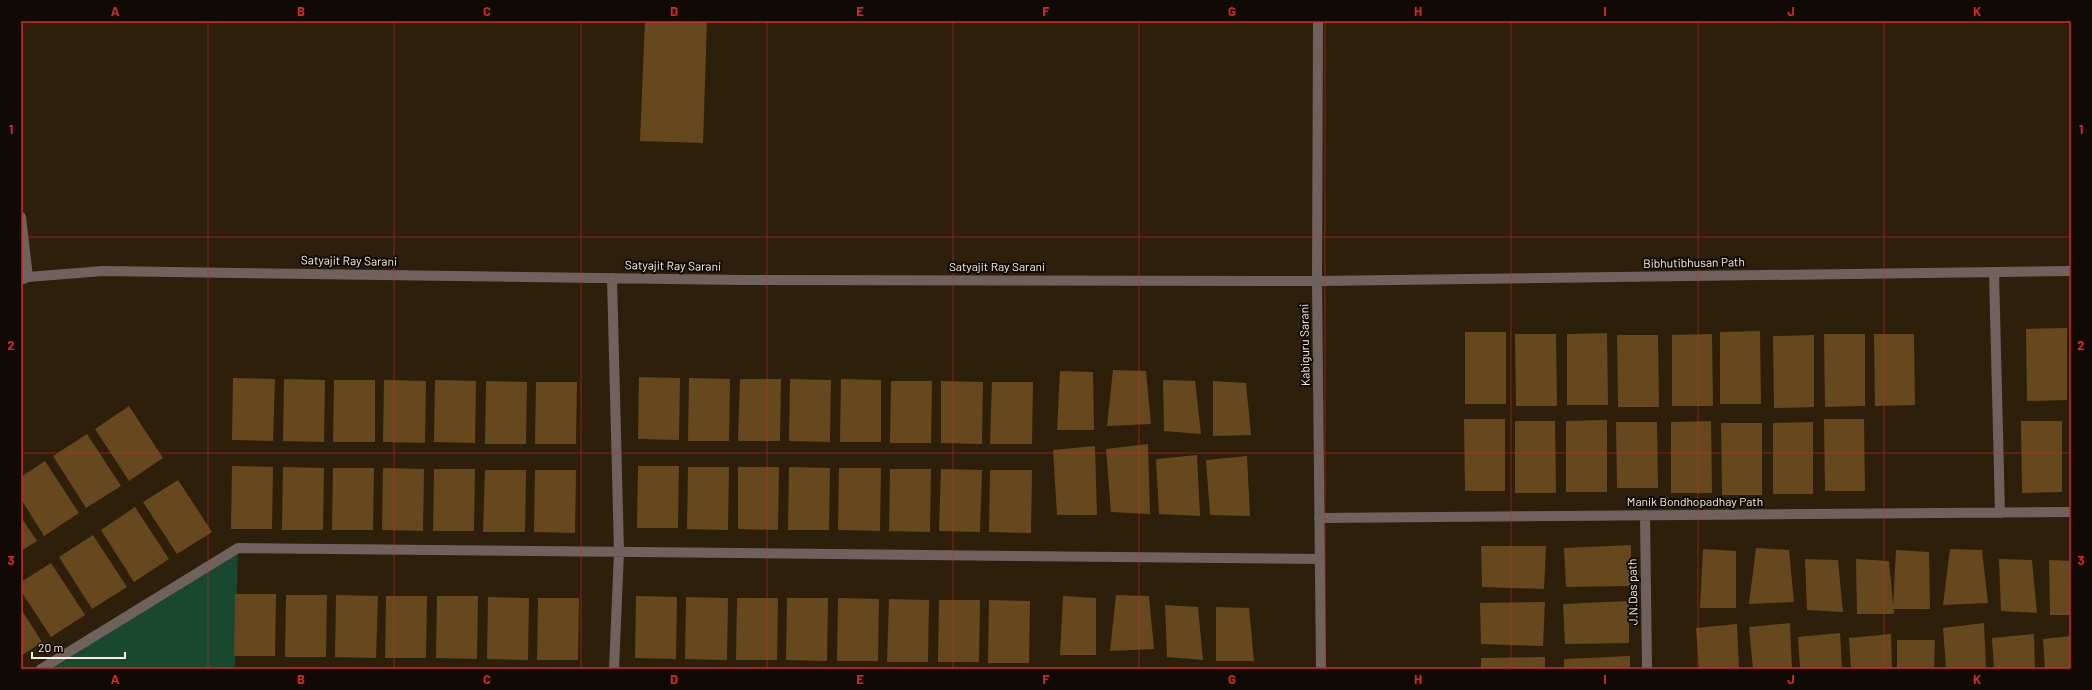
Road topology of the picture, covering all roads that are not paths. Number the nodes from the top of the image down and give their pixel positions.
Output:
1 (1318, 21) edge
2 (21, 217) edge
3 (2071, 271) edge
4 (1994, 272) junction
5 (612, 278) junction
6 (25, 279) edge
7 (1317, 281) junction
8 (2071, 512) edge
9 (2000, 513) junction
10 (1645, 515) junction
11 (1320, 518) junction
12 (619, 552) junction
13 (1320, 559) junction
14 (41, 669) edge
15 (614, 669) edge
16 (1321, 669) edge
17 (1647, 669) edge

1 - 7 street, Kabiguru Sarani
2 - 6 street
3 - 4 street, Bibhutibhusan Path
4 - 7 street, Bibhutibhusan Path
4 - 9 street
5 - 6 street, Satyajit Ray Sarani
5 - 7 street, Satyajit Ray Sarani
5 - 12 street
7 - 11 street, Kabiguru Sarani
8 - 9 street, Manik Bondhopadhay Path
9 - 10 street, Manik Bondhopadhay Path
10 - 11 street, Manik Bondhopadhay Path
10 - 17 street, J.N.Das path
11 - 13 street, Kabiguru Sarani
12 - 13 street
12 - 14 street
12 - 15 street
13 - 16 street, Kabiguru Sarani

